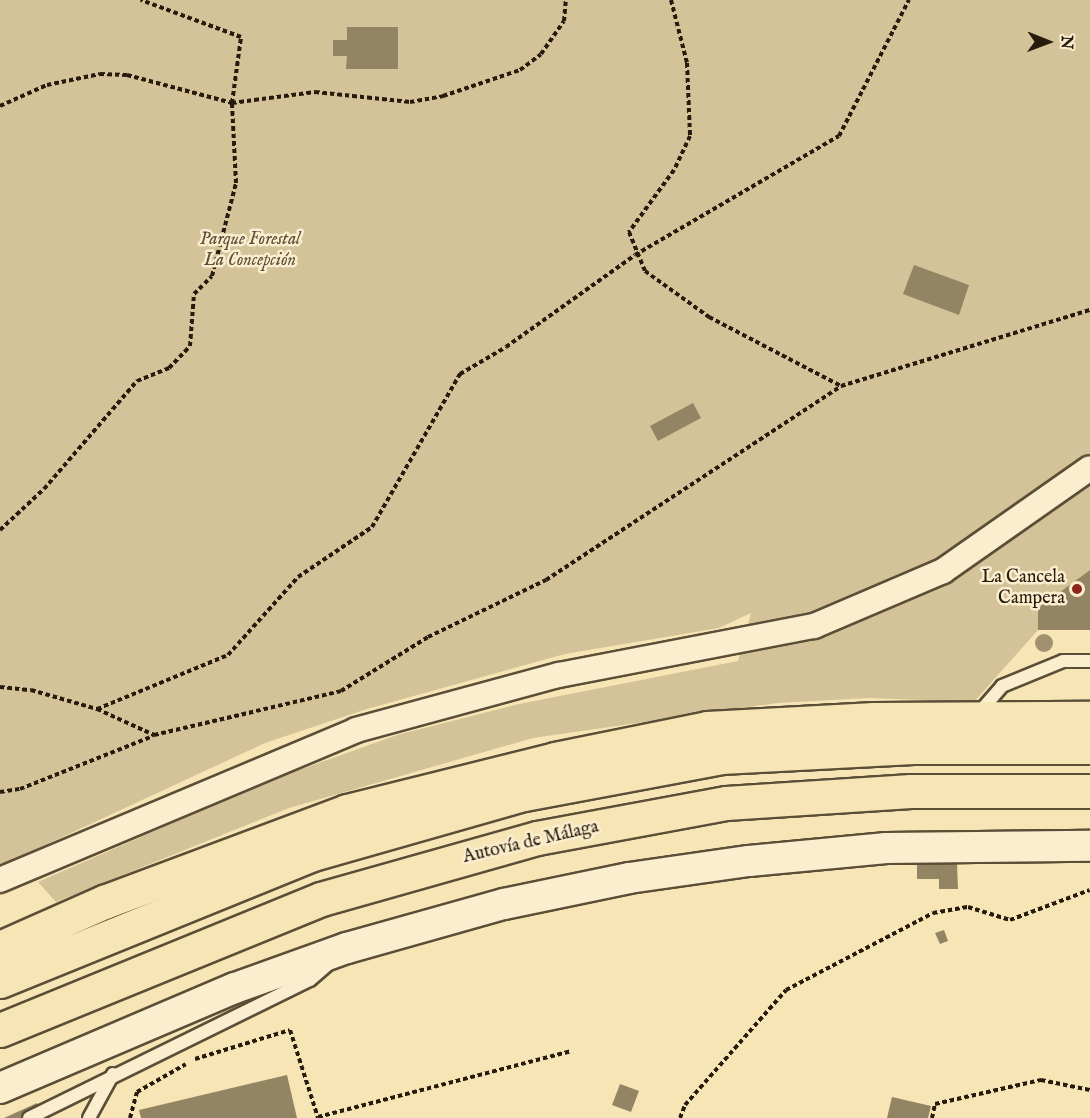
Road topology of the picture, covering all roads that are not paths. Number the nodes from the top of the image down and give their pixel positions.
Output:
1 (1090, 468) edge
2 (1090, 661) edge
3 (1090, 718) edge
4 (974, 719) junction
5 (1090, 747) edge
6 (1090, 791) edge
7 (1090, 846) edge
8 (0, 879) edge
9 (0, 948) edge
10 (347, 948) junction
11 (0, 981) edge
12 (0, 1030) edge
13 (113, 1074) junction
14 (0, 1088) edge
15 (29, 1118) edge
16 (89, 1118) edge

1 - 8 street
2 - 4 lane
3 - 4 highway
4 - 9 highway
5 - 11 highway
6 - 12 highway, Autovía de Málaga
7 - 10 street
10 - 13 lane
10 - 14 street
13 - 15 lane
13 - 16 lane

